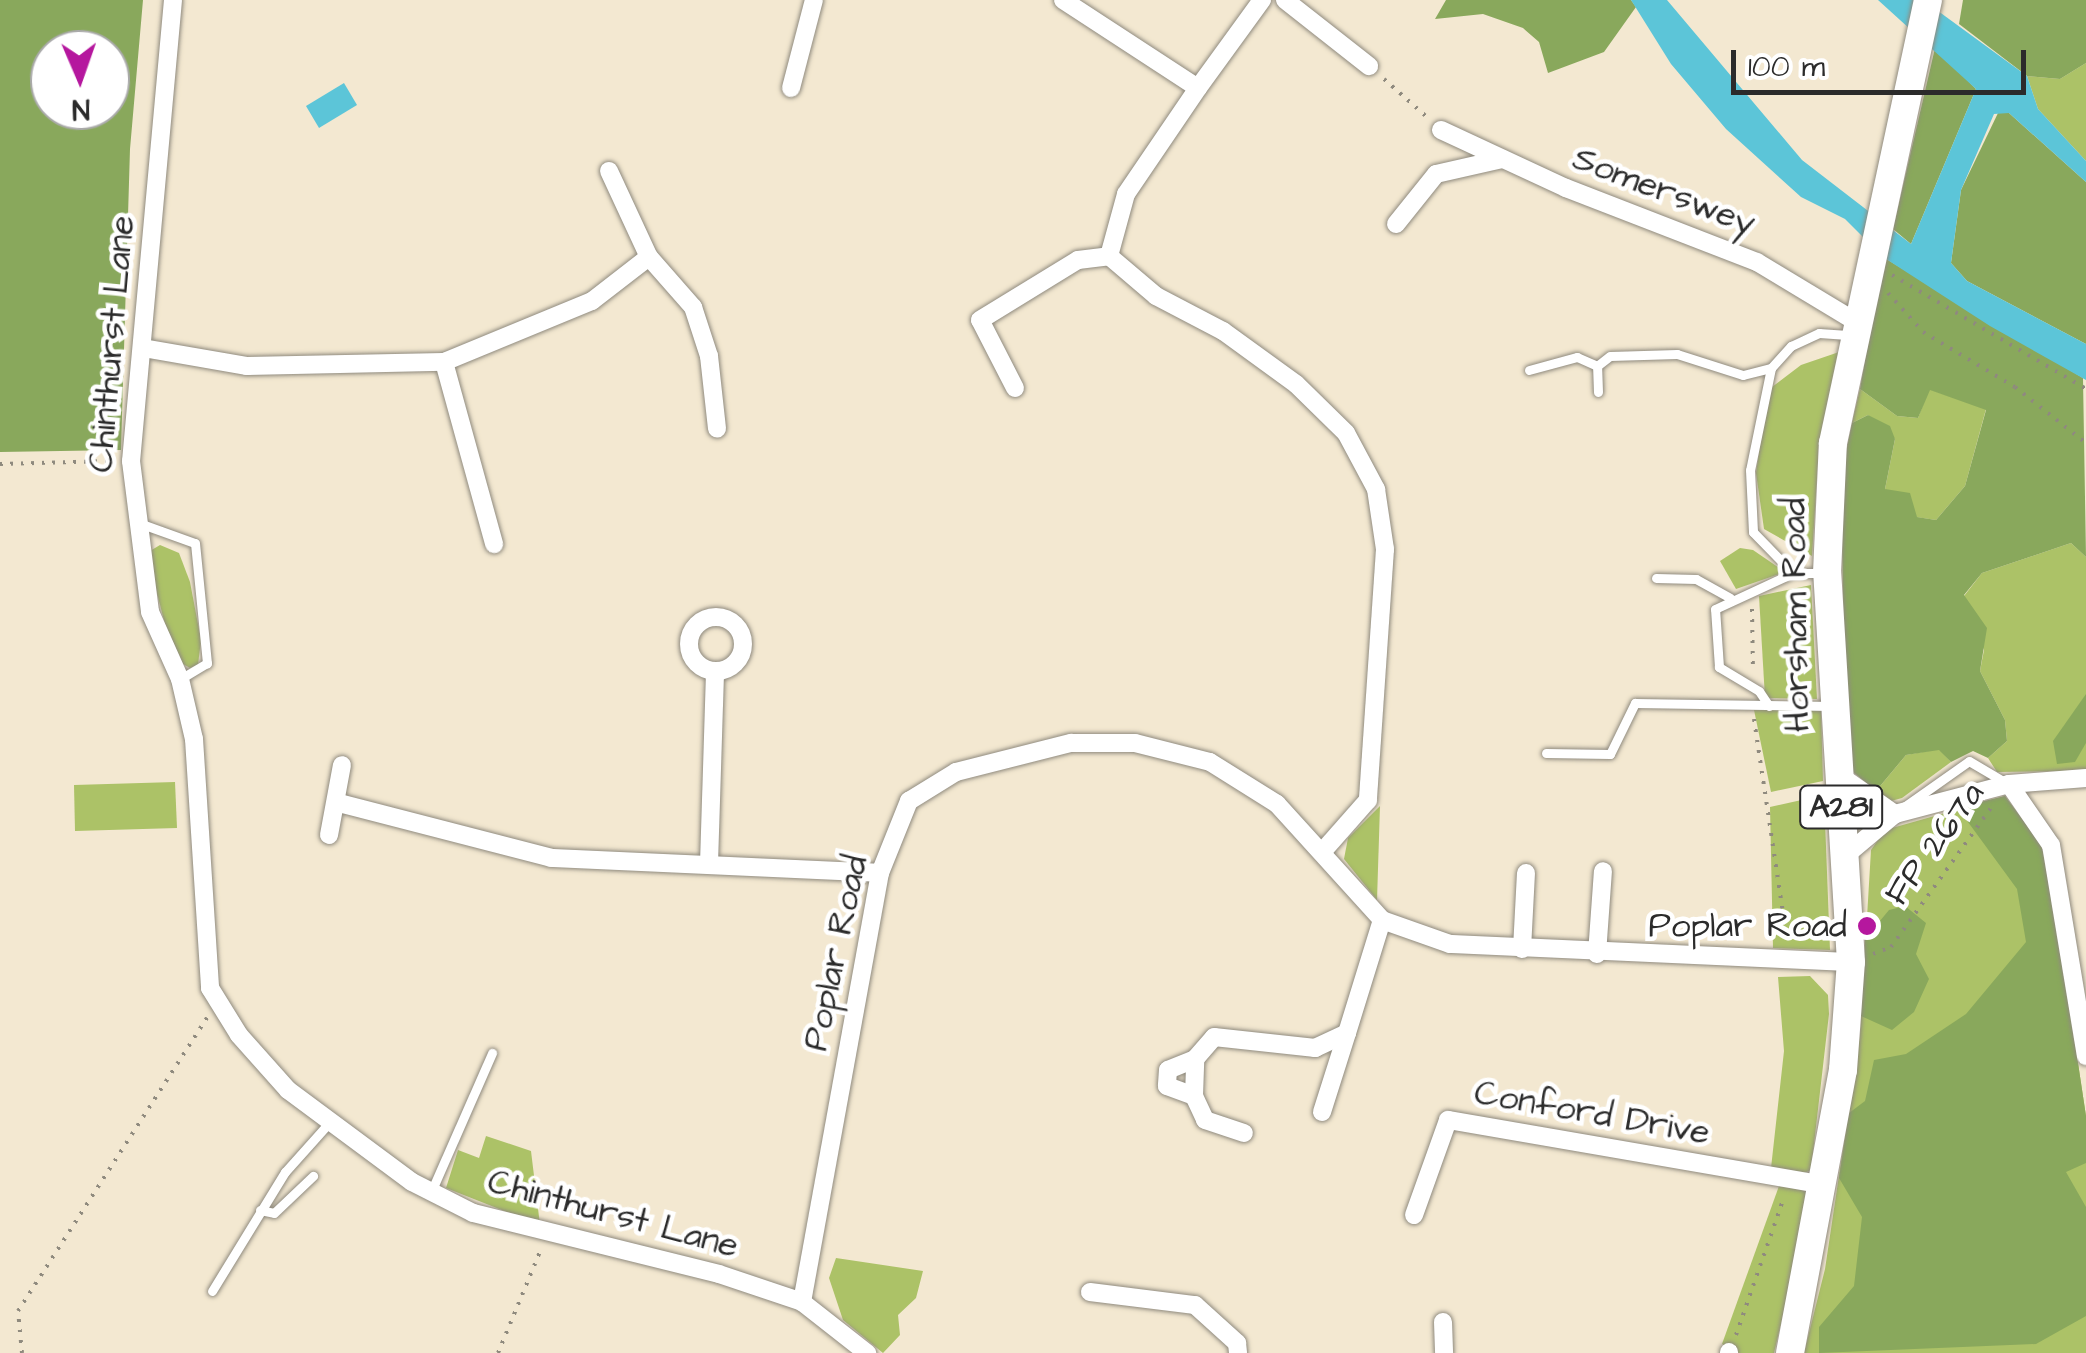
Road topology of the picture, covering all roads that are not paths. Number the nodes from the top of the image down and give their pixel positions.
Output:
1 (172, 0) edge
2 (814, 0) edge
3 (1064, 0) edge
4 (1262, 0) edge
5 (1285, 0) edge
6 (1928, 0) edge
7 (1369, 66) road end
8 (791, 88) dead end
9 (1198, 88) junction
10 (1441, 130) road end
11 (1502, 159) junction
12 (609, 171) dead end
13 (1396, 224) dead end
14 (1108, 256) junction
15 (649, 257) junction
16 (1856, 329) junction
17 (143, 348) junction
18 (444, 362) junction
19 (1596, 366) junction
20 (1772, 368) junction
21 (1530, 370) dead end
22 (1015, 388) dead end
23 (1598, 392) dead end
24 (717, 429) dead end
25 (134, 521) junction
26 (494, 544) dead end
27 (1826, 572) junction
28 (1793, 573) junction
29 (1656, 578) dead end
30 (1730, 598) junction
31 (715, 671) dead end
32 (180, 679) junction
33 (1768, 706) junction
34 (1834, 706) junction
35 (1546, 753) dead end
36 (342, 765) dead end
37 (1838, 774) junction
38 (2086, 778) edge
39 (2009, 784) junction
40 (339, 803) junction
41 (1895, 814) junction
42 (329, 835) dead end
43 (1324, 851) junction
44 (1846, 855) junction
45 (709, 864) junction
46 (1603, 871) dead end
47 (880, 873) junction
48 (1526, 873) dead end
49 (1382, 920) junction
50 (1522, 949) junction
51 (1596, 954) junction
52 (1851, 962) junction
53 (1347, 1033) junction
54 (492, 1053) dead end
55 (2086, 1056) edge
56 (1195, 1059) junction
57 (1194, 1096) junction
58 (1322, 1112) dead end
59 (328, 1124) junction
60 (1244, 1133) dead end
61 (312, 1176) dead end
62 (1825, 1184) junction
63 (432, 1192) junction
64 (260, 1210) junction
65 (1414, 1215) dead end
66 (212, 1291) dead end
67 (1090, 1292) dead end
68 (802, 1302) junction
69 (1444, 1322) dead end
70 (867, 1353) edge
71 (1238, 1353) edge
72 (1444, 1353) edge
73 (1790, 1353) edge

1 - 17 street, Chinthurst Lane
2 - 8 street
3 - 9 street
4 - 9 street
5 - 7 street
6 - 16 main road, Horsham Road / A281
9 - 14 street
10 - 11 street, Somerswey
11 - 13 street
11 - 16 street, Somerswey
12 - 15 street
14 - 22 street
14 - 43 street
15 - 18 street
15 - 24 street
16 - 20 lane
16 - 27 main road, Horsham Road / A281
17 - 18 street
17 - 25 street, Chinthurst Lane
18 - 26 street
19 - 20 lane
19 - 21 lane
19 - 23 lane
20 - 28 lane
25 - 32 street, Chinthurst Lane
25 - 32 lane
27 - 28 lane
27 - 34 main road, Horsham Road / A281
28 - 30 lane
29 - 30 lane
30 - 33 lane
31 - 45 street
32 - 59 street, Chinthurst Lane
33 - 34 lane
33 - 35 lane
34 - 37 main road, Horsham Road / A281
36 - 40 street
37 - 41 street
37 - 44 main road, Horsham Road / A281
38 - 39 street
39 - 41 street
39 - 41 lane
39 - 55 street
40 - 42 street
40 - 45 street
41 - 44 street
43 - 47 street, Poplar Road
43 - 49 street, Poplar Road
44 - 52 main road, Horsham Road / A281
45 - 47 street
46 - 51 street
47 - 68 street, Poplar Road
48 - 50 street
49 - 50 street
49 - 53 street
50 - 51 street
51 - 52 street
52 - 62 main road, Horsham Road / A281
53 - 56 street
53 - 58 street
54 - 63 lane
56 - 57 street
56 - 57 street
57 - 60 street
59 - 63 street, Chinthurst Lane
59 - 64 lane
61 - 64 lane
62 - 65 street, Conford Drive
62 - 73 main road, Horsham Road / A281
63 - 68 street, Chinthurst Lane
64 - 66 lane
67 - 71 street
68 - 70 street, Chinthurst Lane
69 - 72 street

